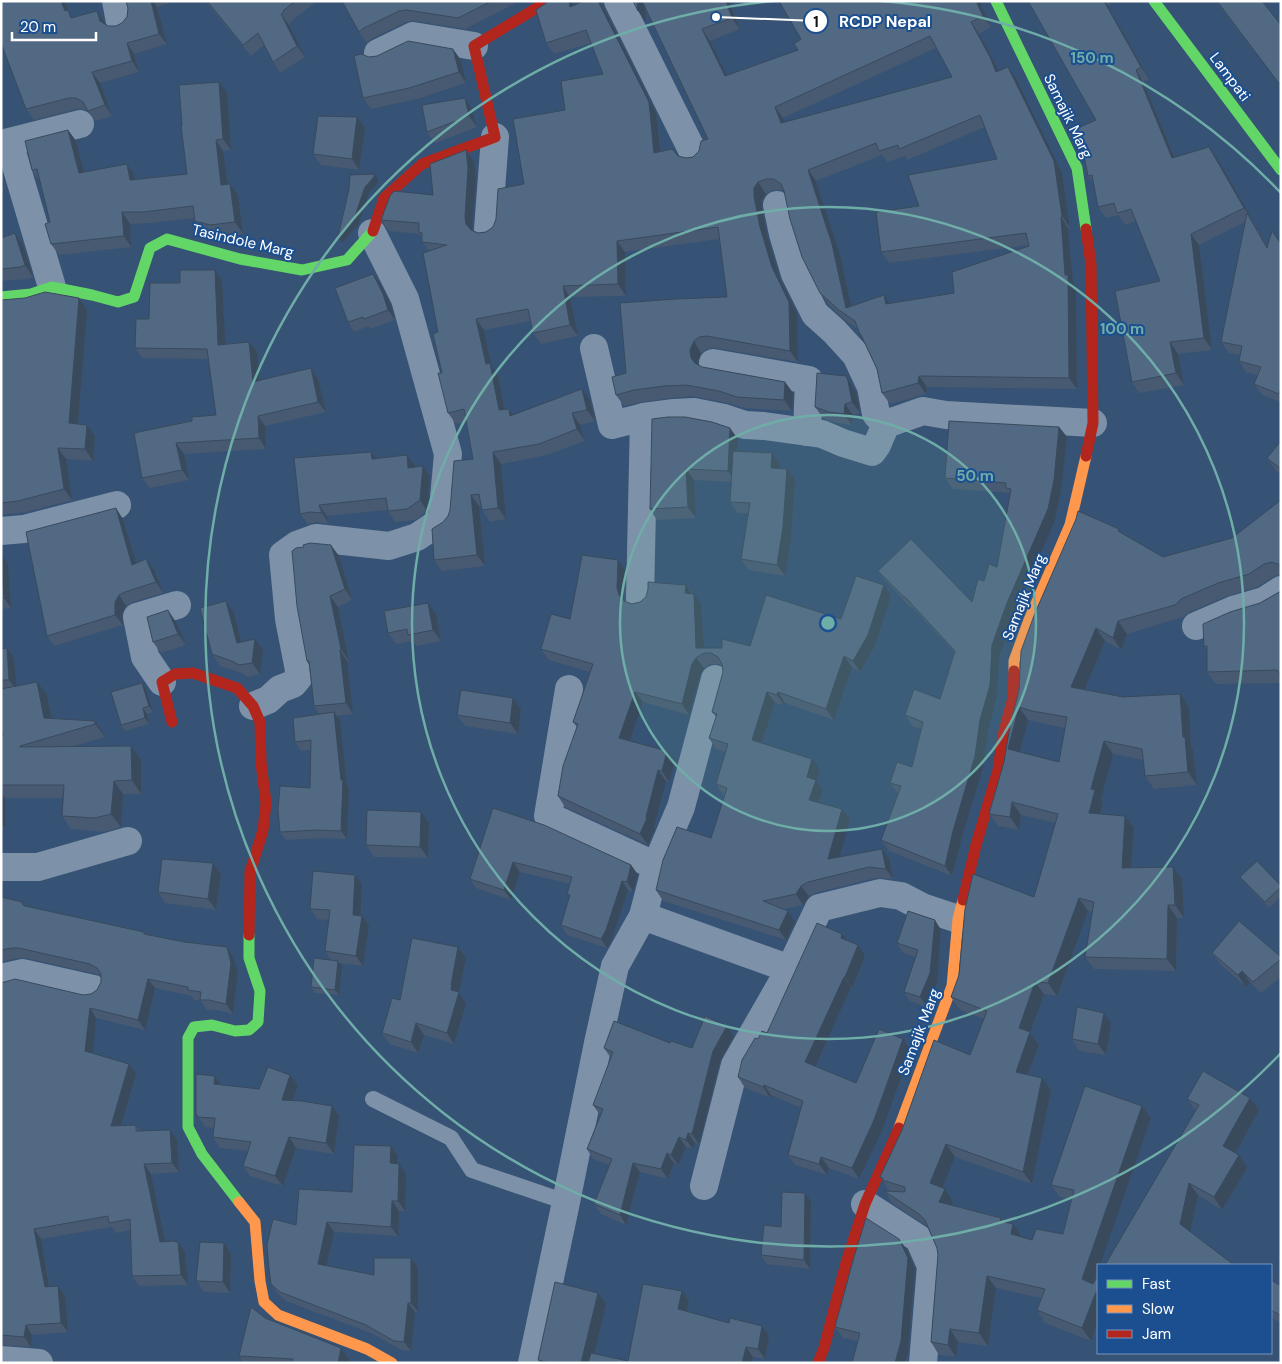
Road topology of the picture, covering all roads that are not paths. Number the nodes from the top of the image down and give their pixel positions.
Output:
1 (548, 1) edge
2 (618, 1) edge
3 (996, 1) edge
4 (1154, 1) edge
5 (474, 46) junction
6 (378, 53) edge
7 (80, 124) dead end
8 (495, 137) junction
9 (694, 154) edge
10 (1281, 170) edge
11 (777, 205) dead end
12 (488, 229) edge
13 (372, 233) junction
14 (52, 286) junction
15 (1, 297) edge
16 (594, 348) dead end
17 (713, 363) dead end
18 (644, 417) junction
19 (1093, 423) junction
20 (886, 424) junction
21 (807, 432) junction
22 (117, 505) dead end
23 (1, 532) edge
24 (1281, 590) edge
25 (640, 599) edge
26 (177, 605) dead end
27 (1196, 626) dead end
28 (715, 679) dead end
29 (162, 682) junction
30 (569, 689) dead end
31 (253, 706) junction
32 (172, 722) dead end
33 (128, 841) dead end
34 (656, 866) junction
35 (1, 867) edge
36 (643, 916) junction
37 (958, 919) junction
38 (790, 969) junction
39 (1, 978) edge
40 (93, 989) dead end
41 (373, 1099) dead end
42 (704, 1186) dead end
43 (566, 1202) junction
44 (865, 1204) junction
45 (1, 1360) edge
46 (39, 1363) edge
47 (392, 1363) edge
48 (532, 1363) edge
49 (818, 1363) edge
50 (923, 1363) edge

1 - 5 main road
2 - 9 street
3 - 19 main road, Samajik Marg
4 - 10 main road, Lampati
5 - 6 street
5 - 8 main road
7 - 14 street
8 - 12 street
8 - 13 main road, Tasindole Marg
11 - 20 street
13 - 14 main road, Tasindole Marg
13 - 31 street
14 - 15 main road
16 - 18 street
17 - 21 street
18 - 21 street
18 - 25 street
19 - 20 street
19 - 37 main road, Samajik Marg
20 - 21 street
22 - 23 street
24 - 27 street
26 - 29 street
28 - 34 street
29 - 31 main road
29 - 32 main road
30 - 34 street
31 - 47 main road
33 - 35 street
34 - 36 street
36 - 38 street
36 - 43 street
37 - 38 street
37 - 44 main road, Samajik Marg
38 - 42 street
39 - 40 street
41 - 43 lane
43 - 48 street
44 - 49 main road, Samajik Marg
44 - 50 street
45 - 46 street

